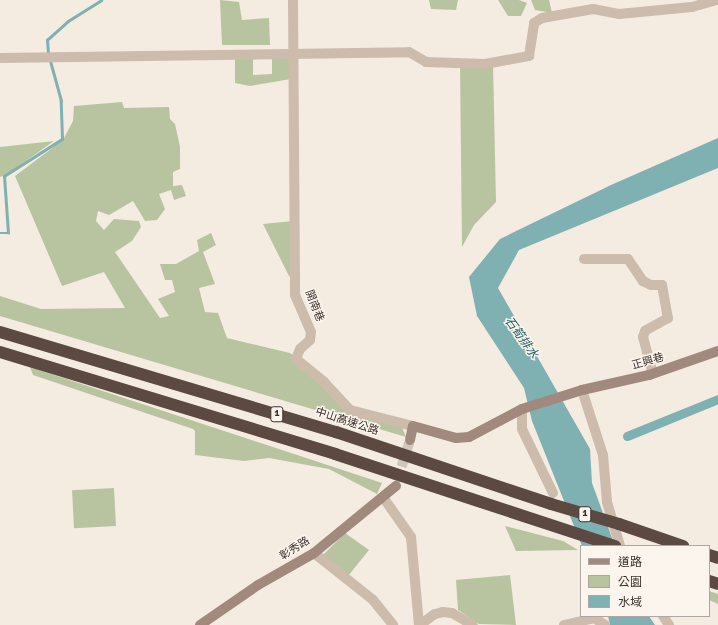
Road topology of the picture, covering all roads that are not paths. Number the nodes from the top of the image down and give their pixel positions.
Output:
1 (293, 0) edge
2 (717, 0) edge
3 (294, 52) junction
4 (0, 58) edge
5 (584, 259) dead end
6 (0, 332) edge
7 (718, 351) edge
8 (0, 352) edge
9 (653, 374) junction
10 (582, 390) junction
11 (522, 409) junction
12 (413, 426) junction
13 (410, 440) tunnel mouth
14 (396, 486) tunnel mouth
15 (384, 497) junction
16 (552, 499) junction
17 (612, 545) edge
18 (620, 545) edge
19 (680, 545) edge
20 (314, 553) junction
21 (420, 624) edge
22 (200, 625) edge
23 (393, 625) edge
24 (473, 625) edge
25 (564, 625) edge
26 (605, 625) edge

1 - 3 street, 開南巷
2 - 3 street
3 - 4 street
3 - 12 street, 開南巷
5 - 9 street
6 - 16 highway, 中山高速公路 / 1
7 - 9 street, 正興巷
8 - 17 highway, 1
9 - 10 street, 正興巷
10 - 11 street, 正興巷
10 - 18 street
11 - 12 street, 開南巷
11 - 16 street
12 - 13 street
14 - 15 street, 彰秀路
15 - 20 street, 彰秀路
15 - 21 street
16 - 19 highway, 中山高速公路 / 1, bridge
20 - 22 street, 彰秀路
20 - 23 street
21 - 24 street
25 - 26 street

